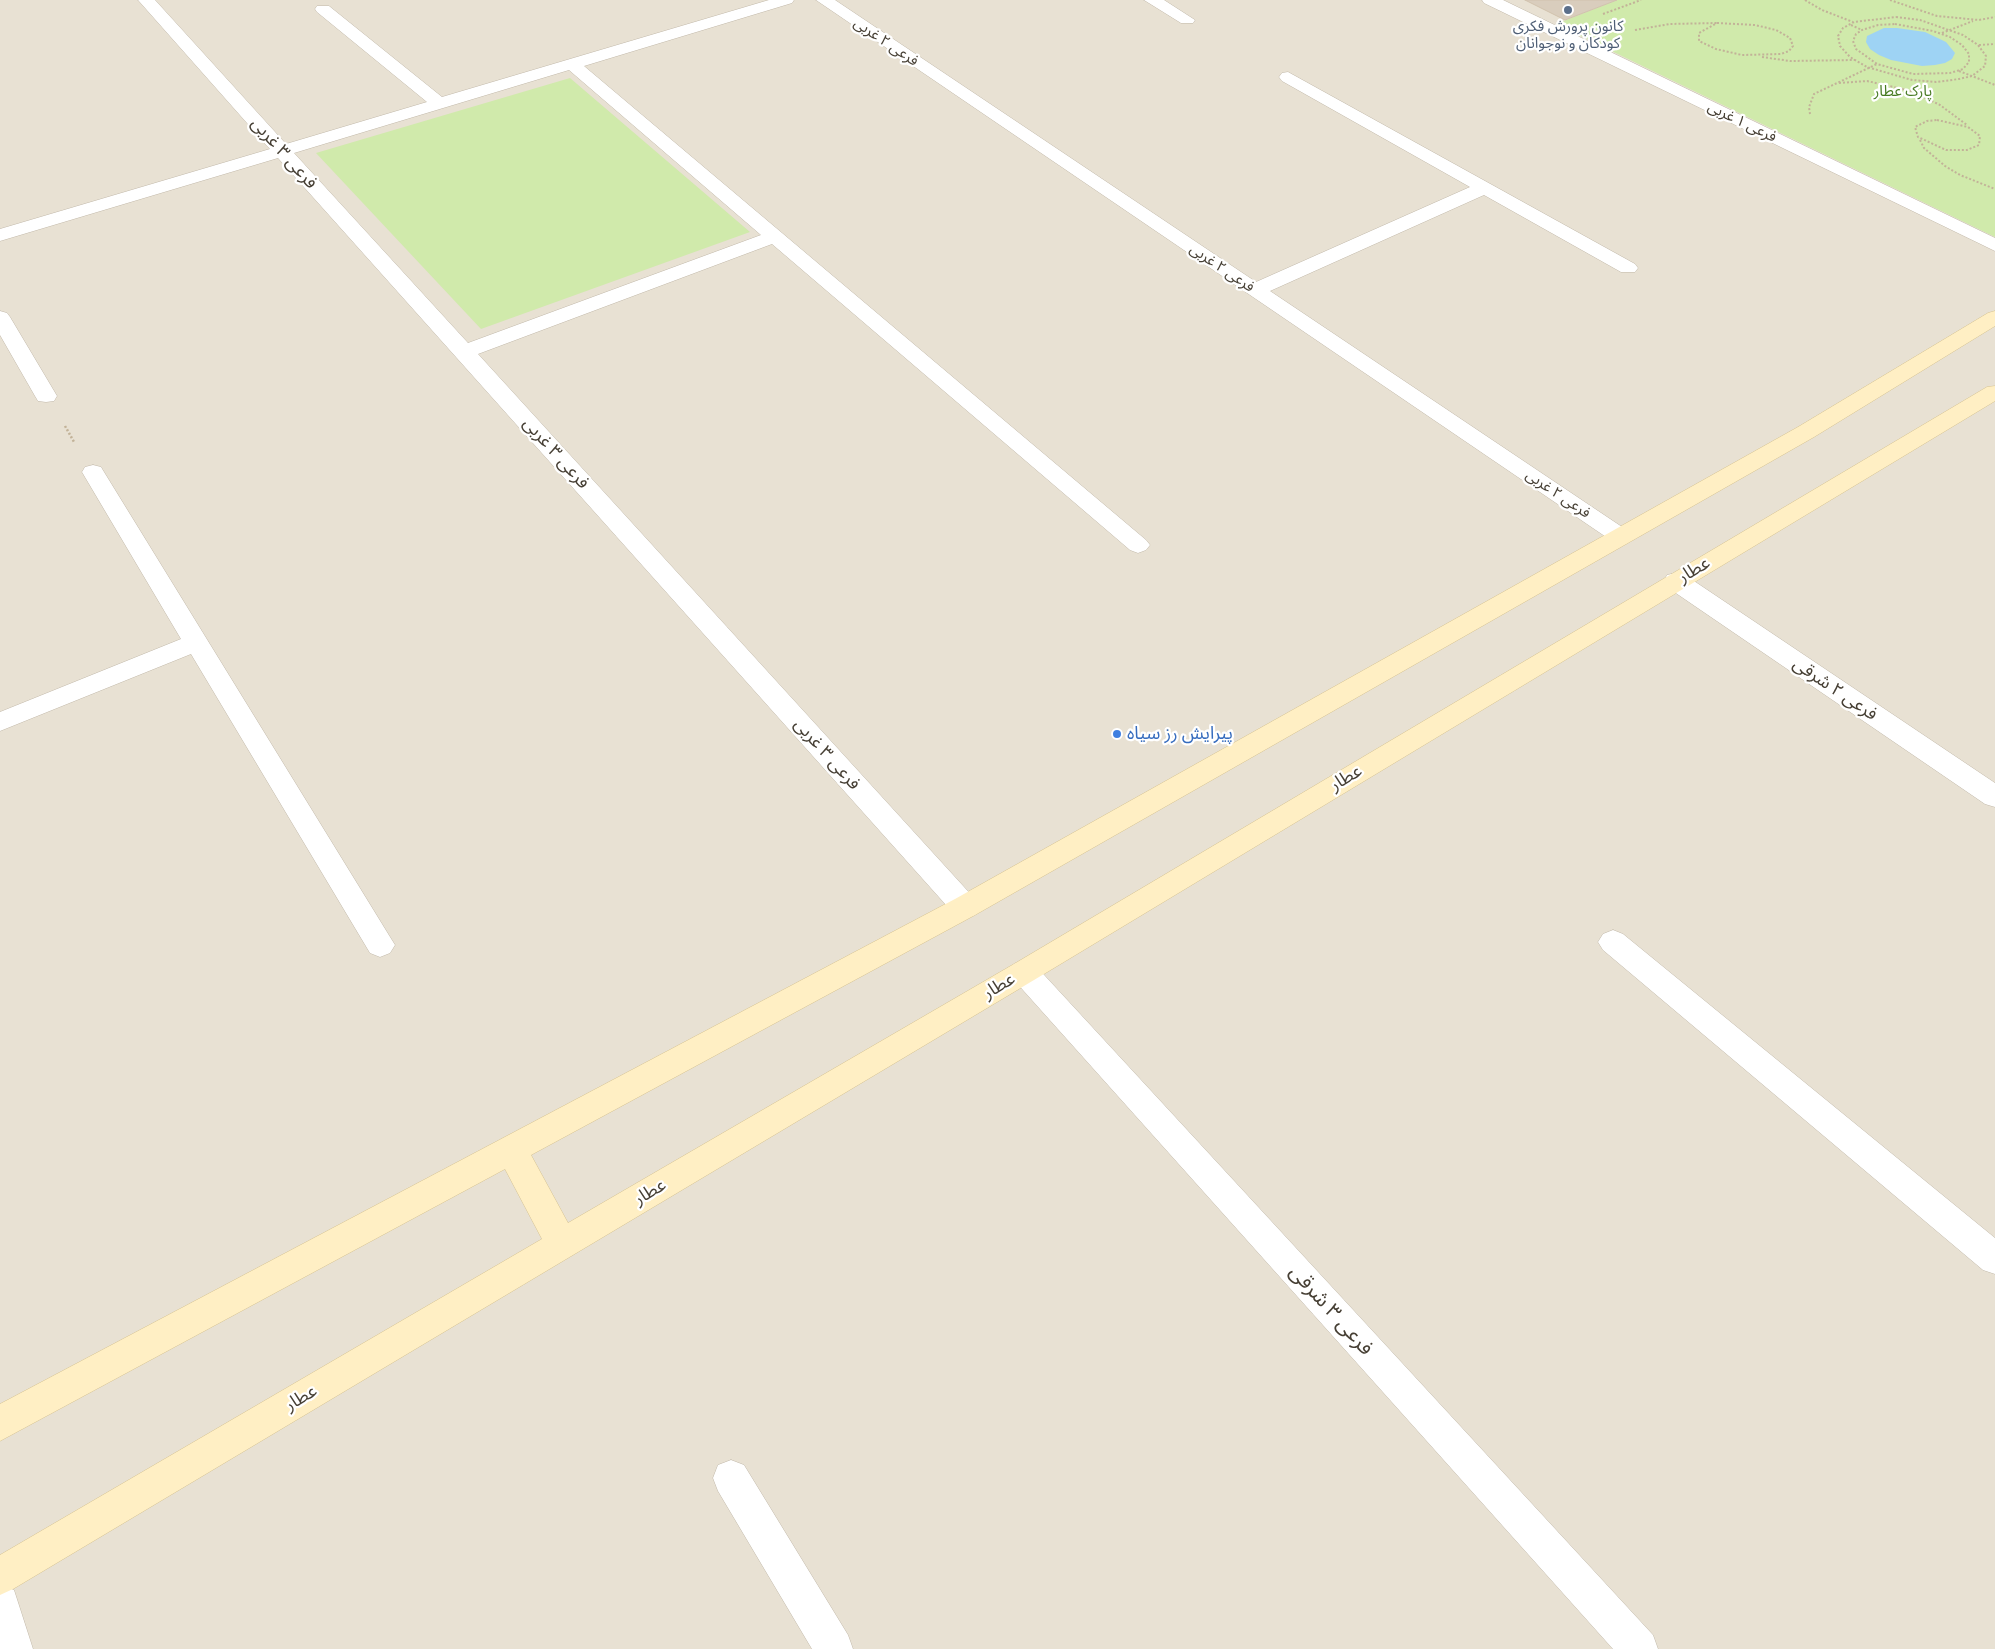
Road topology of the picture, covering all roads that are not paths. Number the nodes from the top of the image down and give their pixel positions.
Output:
1 (146, 0) edge
2 (786, 0) edge
3 (824, 0) edge
4 (1152, 0) edge
5 (1490, 0) edge
6 (323, 9) dead end
7 (1187, 20) dead end
8 (572, 64) junction
9 (1288, 77) dead end
10 (440, 104) junction
11 (283, 151) junction
12 (1485, 187) junction
13 (0, 235) edge
14 (775, 236) junction
15 (1995, 245) edge
16 (1628, 268) dead end
17 (1255, 290) junction
18 (0, 317) edge
19 (1995, 317) edge
20 (464, 352) junction
21 (1995, 392) edge
22 (46, 396) road end
23 (93, 472) road end
24 (1620, 536) junction
25 (1138, 545) dead end
26 (1676, 581) junction
27 (197, 642) junction
28 (0, 722) edge
29 (1995, 798) edge
30 (965, 907) junction
31 (1613, 942) dead end
32 (380, 945) dead end
33 (1024, 972) junction
34 (511, 1149) junction
35 (562, 1244) junction
36 (1995, 1259) edge
37 (0, 1423) edge
38 (731, 1478) dead end
39 (0, 1576) edge
40 (0, 1604) edge
41 (14, 1649) edge
42 (834, 1649) edge
43 (1639, 1649) edge

1 - 11 street, فرعی ۳ غربی
2 - 8 street
3 - 17 street, فرعی ۲ غربی
4 - 7 street
5 - 15 street, فرعی ۱ غربی
6 - 10 street
8 - 10 street
8 - 14 street
9 - 12 street
10 - 11 street
11 - 13 street
11 - 20 street, فرعی ۳ غربی
12 - 16 street
12 - 17 street
14 - 20 street
14 - 25 street
17 - 24 street, فرعی ۲ غربی
18 - 22 street
19 - 24 main road
20 - 30 street, فرعی ۳ غربی
21 - 26 main road, عطار
23 - 27 street
24 - 30 main road
26 - 29 street, فرعی ۲ شرقی
26 - 33 main road, عطار
27 - 28 street
27 - 32 street
30 - 34 main road
31 - 36 street
33 - 35 main road, عطار
33 - 43 street, فرعی ۳ شرقی
34 - 35 main road
34 - 37 main road
35 - 39 main road, عطار
38 - 42 street
40 - 41 street

